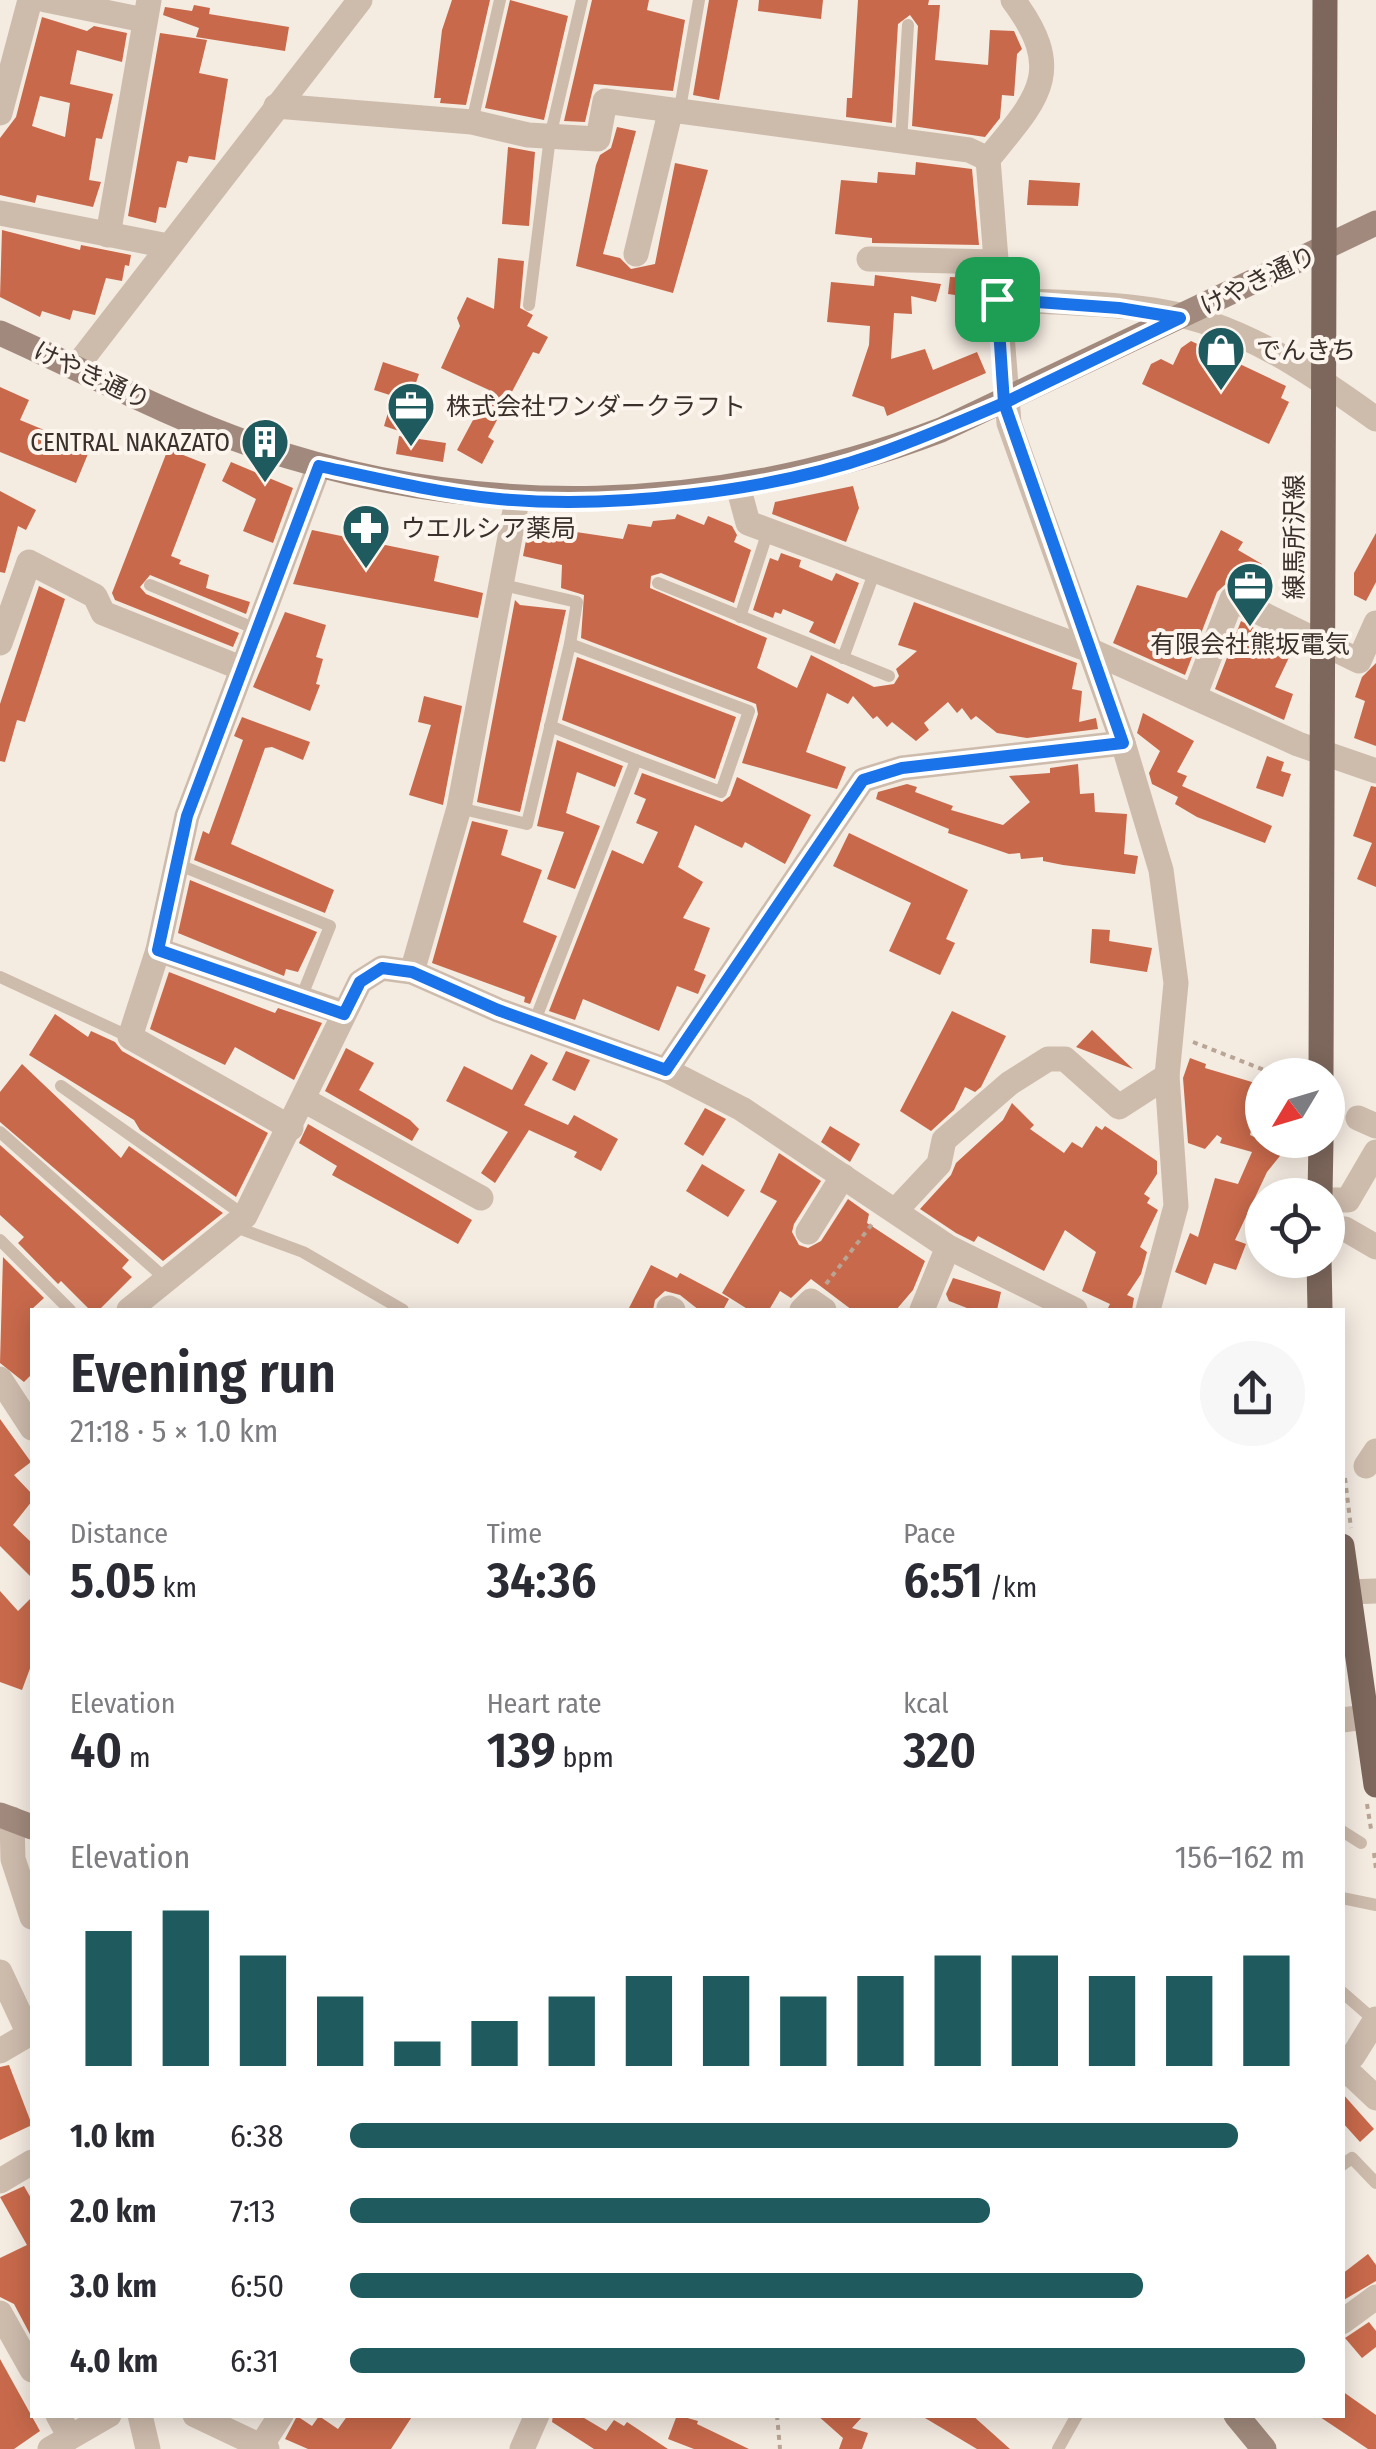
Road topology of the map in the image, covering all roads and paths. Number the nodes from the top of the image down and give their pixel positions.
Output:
1 (30, 0) edge
2 (46, 0) edge
3 (360, 0) edge
4 (500, 0) edge
5 (582, 0) edge
6 (699, 0) edge
7 (1014, 0) edge
8 (1325, 0) edge
9 (146, 10) edge
10 (908, 25) dead end
11 (276, 106) junction
12 (1, 107) edge
13 (674, 114) junction
14 (472, 122) junction
15 (550, 136) junction
16 (901, 142) junction
17 (988, 159) junction
18 (0, 213) edge
19 (1376, 223) edge
20 (108, 235) junction
21 (168, 246) junction
22 (1325, 248) junction
23 (636, 254) dead end
24 (869, 258) dead end
25 (995, 262) junction
26 (997, 299) junction
27 (529, 305) dead end
28 (1180, 318) junction
29 (0, 333) edge
30 (76, 368) junction
31 (1325, 383) junction
32 (1004, 403) junction
33 (1376, 420) edge
34 (319, 466) junction
35 (738, 486) junction
36 (517, 500) junction
37 (768, 531) junction
38 (876, 568) junction
39 (658, 583) dead end
40 (150, 585) dead end
41 (504, 585) junction
42 (740, 616) junction
43 (1376, 623) edge
44 (256, 629) junction
45 (0, 643) edge
46 (570, 644) junction
47 (1323, 644) junction
48 (1087, 649) junction
49 (843, 658) junction
50 (241, 668) junction
51 (889, 676) dead end
52 (1194, 696) junction
53 (550, 726) junction
54 (1123, 743) junction
55 (1323, 754) junction
56 (636, 760) junction
57 (1376, 771) edge
58 (459, 808) junction
59 (177, 864) junction
60 (158, 950) junction
61 (412, 972) junction
62 (0, 977) edge
63 (301, 998) junction
64 (344, 1014) junction
65 (534, 1023) junction
66 (1171, 1034) junction
67 (130, 1038) junction
68 (1321, 1058) edge
69 (1245, 1063) edge
70 (666, 1070) junction
71 (1168, 1076) junction
72 (60, 1086) dead end
73 (304, 1100) junction
74 (291, 1128) junction
75 (0, 1132) edge
76 (1376, 1152) edge
77 (843, 1176) junction
78 (482, 1198) dead end
79 (1345, 1200) edge
80 (891, 1207) junction
81 (239, 1221) junction
82 (1345, 1229) edge
83 (808, 1232) dead end
84 (0, 1240) edge
85 (1376, 1247) edge
86 (948, 1248) junction
87 (1319, 1278) edge
88 (168, 1280) junction
89 (812, 1307) edge
90 (68, 1308) edge
91 (132, 1308) edge
92 (400, 1308) edge
93 (923, 1308) edge
94 (1071, 1308) edge
95 (1149, 1308) edge
96 (1320, 1308) edge
97 (1, 1385) edge
98 (30, 1414) edge
99 (1345, 1566) edge
100 (1376, 1591) edge
101 (1349, 1592) junction
102 (1348, 1629) edge
103 (1354, 1719) edge
104 (1376, 1785) edge
105 (15, 1820) edge
106 (1345, 1833) edge
107 (1361, 1843) dead end
108 (1345, 1899) edge
109 (1376, 1905) edge
110 (30, 1911) edge
111 (0, 1972) edge
112 (1345, 1994) edge
113 (1375, 2019) edge
114 (0, 2050) edge
115 (1345, 2062) edge
116 (1345, 2067) edge
117 (1376, 2098) edge
118 (30, 2163) edge
119 (1345, 2163) edge
120 (0, 2181) edge
121 (1376, 2183) edge
122 (1376, 2297) edge
123 (0, 2313) edge
124 (1345, 2320) edge
125 (30, 2366) edge
126 (102, 2418) edge
127 (141, 2418) edge
128 (201, 2418) edge
129 (279, 2418) edge
130 (537, 2418) edge
131 (777, 2418) edge
132 (1075, 2418) edge
133 (1238, 2418) edge
134 (59, 2434) edge
135 (262, 2448) edge
136 (148, 2449) edge
137 (522, 2449) edge
138 (780, 2449) edge
139 (1058, 2449) edge
140 (1264, 2449) edge

1 - 12 street
2 - 9 street
3 - 11 street
4 - 14 lane
5 - 15 lane
6 - 13 lane
7 - 17 street
8 - 22 main road, 練馬所沢線
9 - 20 street
10 - 16 lane
11 - 14 street
11 - 21 street
13 - 15 street
13 - 16 street
13 - 23 street
14 - 15 street
15 - 27 lane
16 - 17 street
17 - 25 street
18 - 20 street
19 - 22 street, けやき通り
20 - 21 street
21 - 30 street
22 - 28 street, けやき通り
22 - 31 main road, 練馬所沢線
24 - 25 street
25 - 26 street
26 - 28 street
26 - 32 street
28 - 31 street
28 - 32 street, けやき通り
29 - 30 street, けやき通り
30 - 34 street, けやき通り
31 - 33 street
31 - 47 main road, 練馬所沢線
32 - 35 street, けやき通り
32 - 48 street
34 - 36 street, けやき通り
34 - 44 street
35 - 36 street, けやき通り
35 - 37 street
36 - 41 street
37 - 38 street
37 - 42 lane
38 - 48 street
38 - 49 lane
39 - 42 lane
40 - 44 lane
41 - 46 lane
41 - 58 street
42 - 49 lane
43 - 47 street
44 - 50 street
45 - 50 street
46 - 53 lane
46 - 56 lane
47 - 52 street
47 - 55 main road, 練馬所沢線
48 - 52 street
48 - 54 street
49 - 51 lane
50 - 59 street
52 - 55 street
53 - 56 lane
53 - 58 lane
54 - 66 street
54 - 70 street
55 - 57 street
55 - 68 main road, 練馬所沢線
56 - 65 lane
58 - 61 street
59 - 60 street
59 - 63 lane
60 - 63 street
60 - 67 street
61 - 64 street
61 - 65 street
62 - 67 lane
63 - 64 street
64 - 73 street
65 - 70 street
66 - 69 path
66 - 71 street
67 - 74 street
70 - 77 street
71 - 80 street
71 - 95 street
72 - 81 lane
73 - 74 street
73 - 78 street
74 - 81 street
75 - 88 lane
76 - 79 street
77 - 80 street
77 - 83 street
80 - 86 street
80 - 89 path
81 - 88 street
81 - 92 lane
82 - 85 street
84 - 90 lane
86 - 93 street
86 - 94 street
87 - 96 main road
88 - 91 street
97 - 98 street
99 - 101 main road
100 - 101 street
101 - 102 main road
102 - 103 main road
103 - 104 main road
105 - 110 street
106 - 107 lane
108 - 109 lane
111 - 114 street
112 - 113 lane
113 - 115 street
116 - 117 street
118 - 120 street
119 - 121 lane
122 - 124 street
123 - 125 street
126 - 134 street
127 - 136 street
128 - 135 street
129 - 135 street
130 - 137 street
131 - 138 path
132 - 139 lane
133 - 140 street

